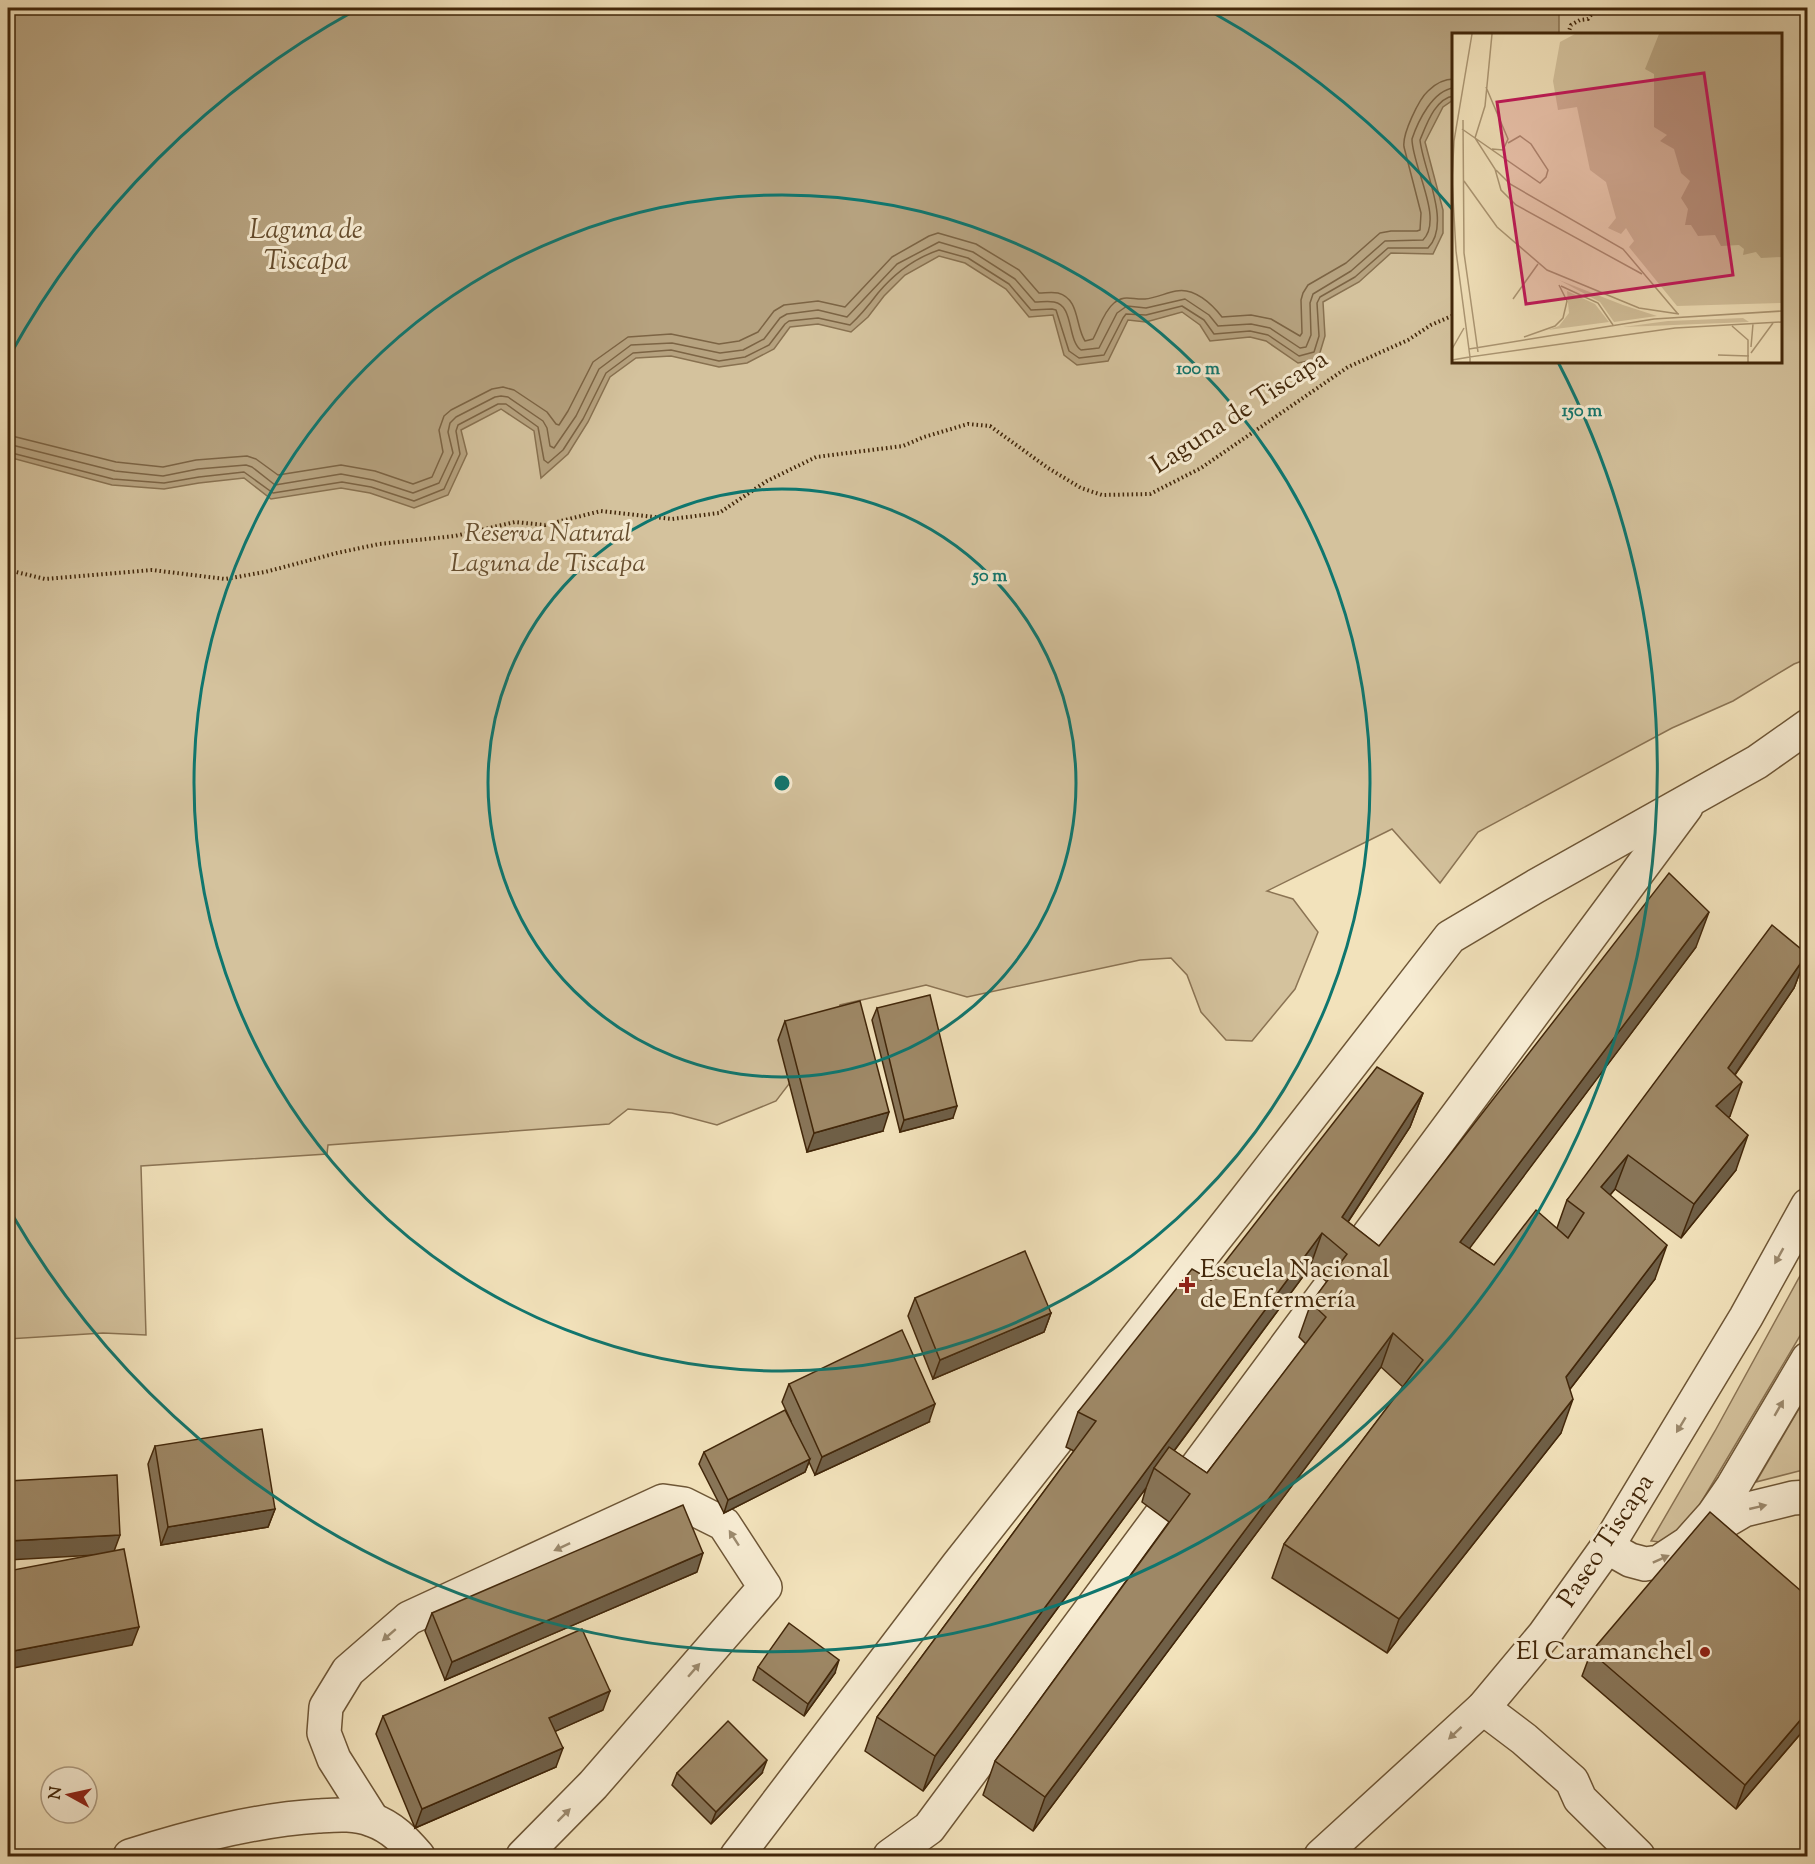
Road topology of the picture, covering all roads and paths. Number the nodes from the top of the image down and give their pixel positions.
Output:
1 (1596, 8) edge
2 (1568, 33) edge
3 (1452, 316) edge
4 (8, 570) edge
5 (1808, 726) edge
6 (1694, 797) junction
7 (1808, 1205) edge
8 (1808, 1359) edge
9 (1808, 1497) edge
10 (1688, 1543) junction
11 (1607, 1547) junction
12 (1483, 1708) junction
13 (372, 1819) junction
14 (130, 1857) edge
15 (418, 1857) edge
16 (523, 1857) edge
17 (737, 1857) edge
18 (890, 1857) edge
19 (1321, 1857) edge
20 (1638, 1857) edge

1 - 2 path
3 - 4 path, Laguna de Tiscapa
5 - 6 street
6 - 17 street
6 - 18 street
7 -> 11 street, Paseo Tiscapa
10 -> 8 street
10 -> 9 street
11 -> 10 street
11 - 12 street, Paseo Tiscapa
12 -> 19 street, Paseo Tiscapa
12 - 20 street
13 - 14 street
13 - 15 street
16 -> 13 street

